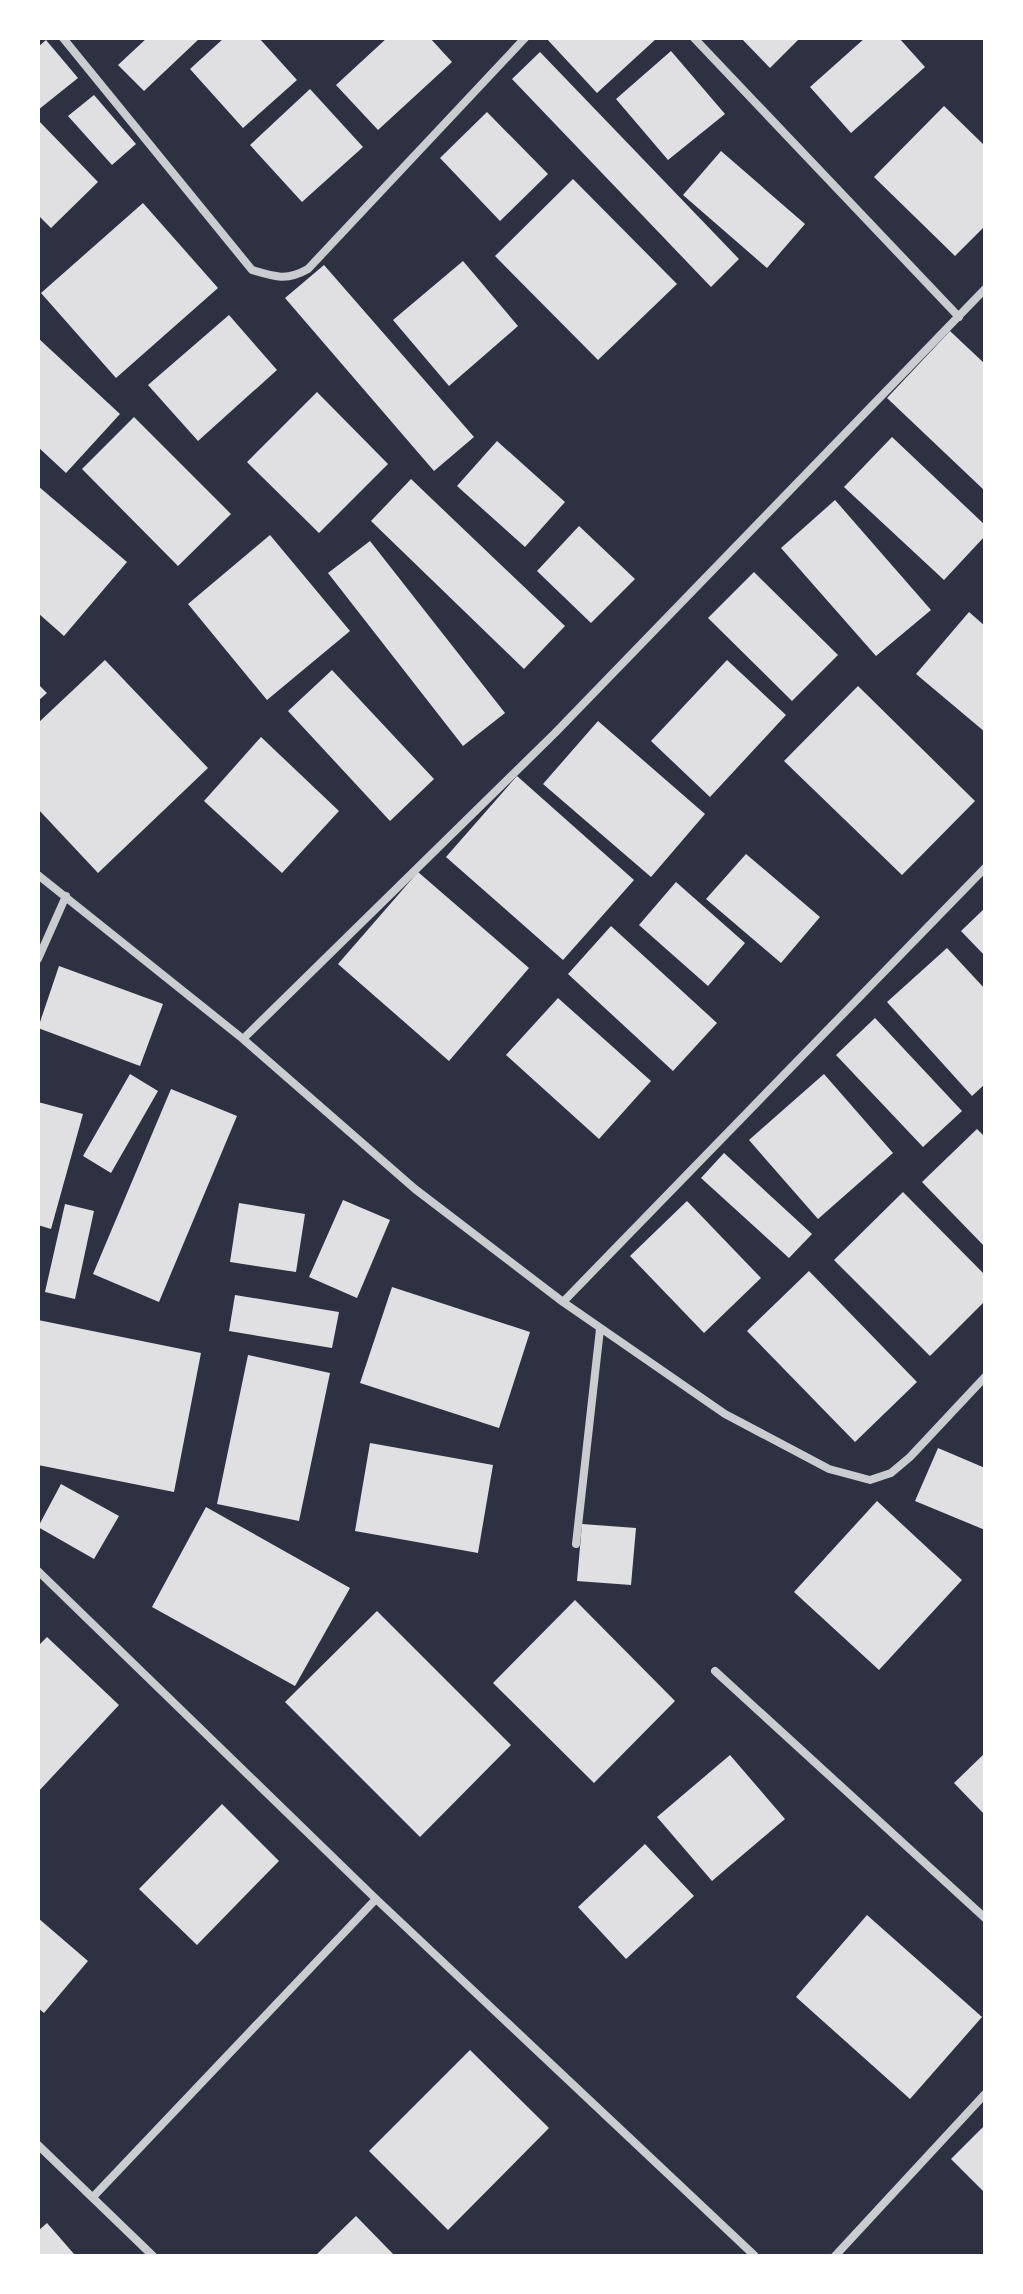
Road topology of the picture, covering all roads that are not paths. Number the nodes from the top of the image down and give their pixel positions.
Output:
1 (63, 38) edge
2 (525, 38) edge
3 (694, 38) edge
4 (985, 289) edge
5 (959, 317) junction
6 (985, 868) edge
7 (38, 875) edge
8 (66, 896) junction
9 (38, 959) edge
10 (243, 1039) junction
11 (563, 1302) junction
12 (600, 1329) junction
13 (985, 1377) edge
14 (576, 1544) dead end
15 (38, 1571) edge
16 (715, 1671) dead end
17 (376, 1899) junction
18 (985, 1918) edge
19 (985, 2094) edge
20 (38, 2145) edge
21 (93, 2197) junction
22 (153, 2256) edge
23 (755, 2256) edge
24 (835, 2256) edge

1 - 2 street
3 - 5 street
4 - 5 street
5 - 10 street
6 - 11 street
7 - 8 street
8 - 9 street
8 - 10 street
10 - 11 street
11 - 12 street
12 - 13 street
12 - 14 street
15 - 17 street
16 - 18 street
17 - 21 street
17 - 23 street
19 - 24 street
20 - 21 street
21 - 22 street

